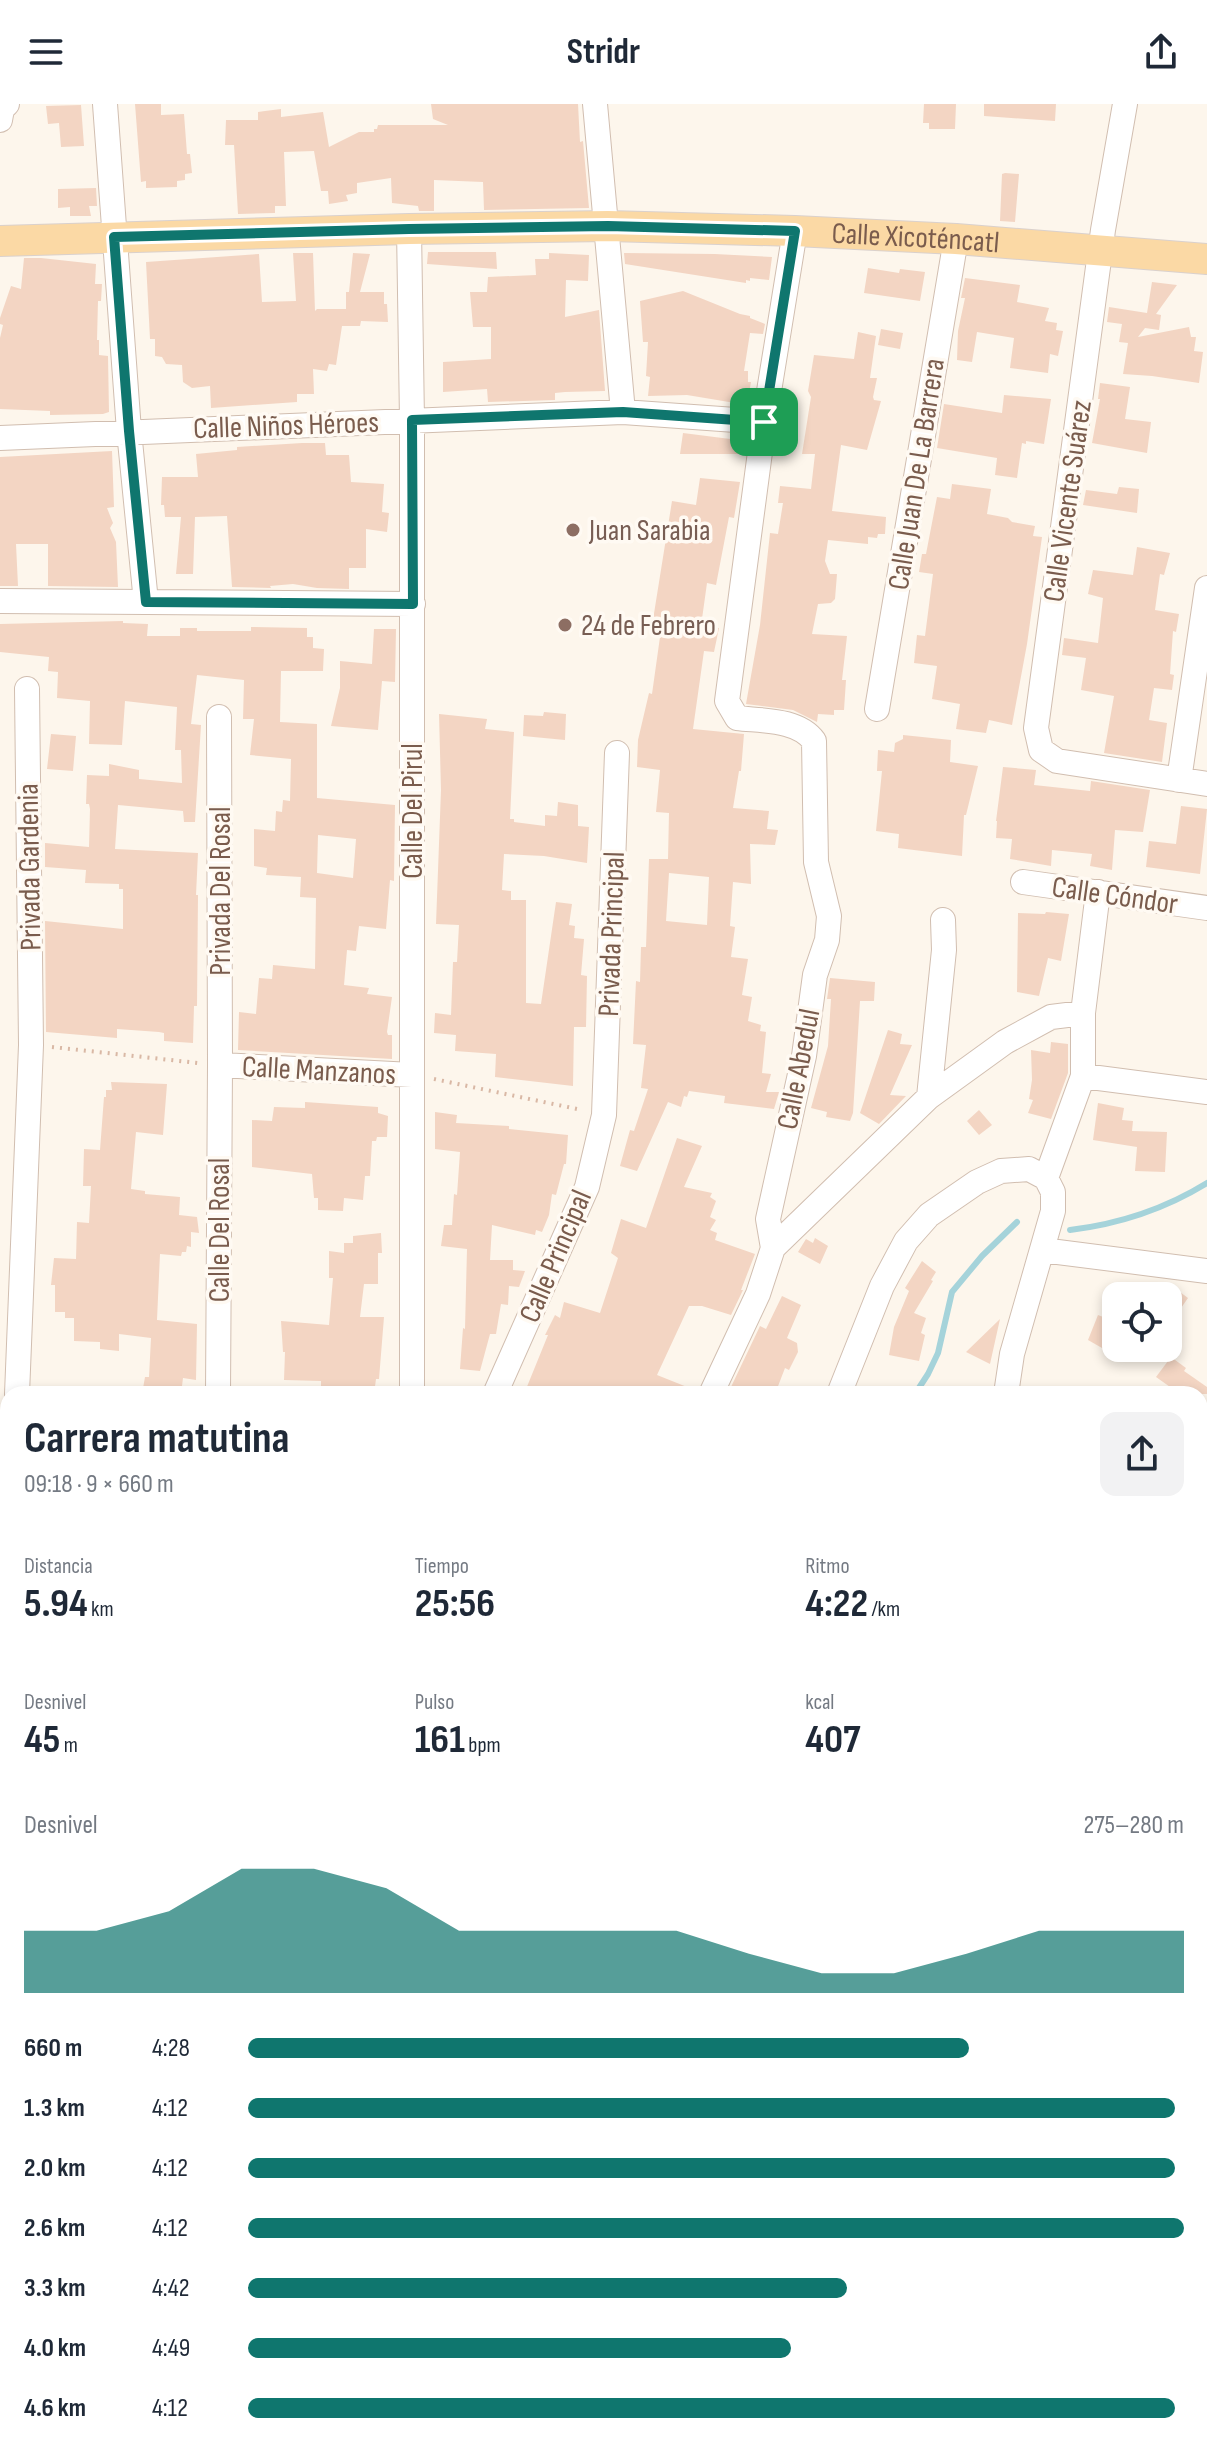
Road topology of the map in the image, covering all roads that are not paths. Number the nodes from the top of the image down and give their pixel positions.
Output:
1 (105, 104) edge
2 (595, 104) edge
3 (1125, 104) edge
4 (608, 226) junction
5 (409, 229) junction
6 (795, 231) junction
7 (114, 237) junction
8 (956, 239) junction
9 (0, 241) edge
10 (1101, 252) junction
11 (1207, 259) edge
12 (623, 412) junction
13 (412, 420) junction
14 (764, 422) junction
15 (129, 431) junction
16 (0, 438) edge
17 (1207, 588) edge
18 (0, 601) edge
19 (146, 602) junction
20 (413, 604) junction
21 (27, 689) dead end
22 (877, 709) dead end
23 (219, 717) dead end
24 (617, 753) dead end
25 (1179, 780) junction
26 (1207, 784) edge
27 (1023, 882) dead end
28 (1098, 892) junction
29 (1207, 908) edge
30 (943, 920) dead end
31 (1083, 1013) junction
32 (220, 1065) junction
33 (412, 1075) junction
34 (1083, 1076) junction
35 (1207, 1092) edge
36 (929, 1097) junction
37 (604, 1115) joint
38 (1046, 1178) junction
39 (773, 1248) junction
40 (1042, 1250) junction
41 (1207, 1271) edge
42 (17, 1386) edge
43 (218, 1386) edge
44 (412, 1386) edge
45 (499, 1386) edge
46 (715, 1386) edge
47 (842, 1386) edge
48 (1007, 1386) edge

1 - 7 street
2 - 4 street
3 - 10 street, Calle Vicente Suárez
4 - 5 main road, Calle Xicoténcatl
4 - 6 main road, Calle Xicoténcatl
4 - 12 street
5 - 7 main road, Calle Xicoténcatl
5 - 13 street, Calle Del Pirul
6 - 8 main road, Calle Xicoténcatl
6 - 14 street
7 - 9 main road, Calle Xicoténcatl
7 - 15 street
8 - 10 main road, Calle Xicoténcatl
8 - 22 street, Calle Juan De La Barrera
10 - 11 main road, Calle Xicoténcatl
10 - 25 street, Calle Vicente Suárez
12 - 13 street, Calle Niños Héroes
12 - 14 street, Calle Niños Héroes
13 - 15 street, Calle Niños Héroes
13 - 20 street, Calle Del Pirul
14 - 39 street, Calle Abedul
15 - 16 street, Calle Niños Héroes
15 - 19 street
17 - 25 street
18 - 19 street
19 - 20 street
20 - 33 street, Calle Del Pirul
21 - 42 street, Privada Gardenia
23 - 32 street, Privada Del Rosal
24 - 37 street, Privada Principal
25 - 26 street
27 - 28 street, Calle Cóndor
28 - 29 street, Calle Cóndor
28 - 31 street
30 - 36 street
31 - 34 street
31 - 36 street
32 - 33 street, Calle Manzanos
32 - 43 street, Calle Del Rosal
33 - 44 street, Calle Del Pirul
34 - 35 street
34 - 38 street
36 - 39 street
37 - 45 street, Calle Principal
38 - 40 street
38 - 47 street
39 - 46 street, Calle Abedul
40 - 41 street
40 - 48 street

